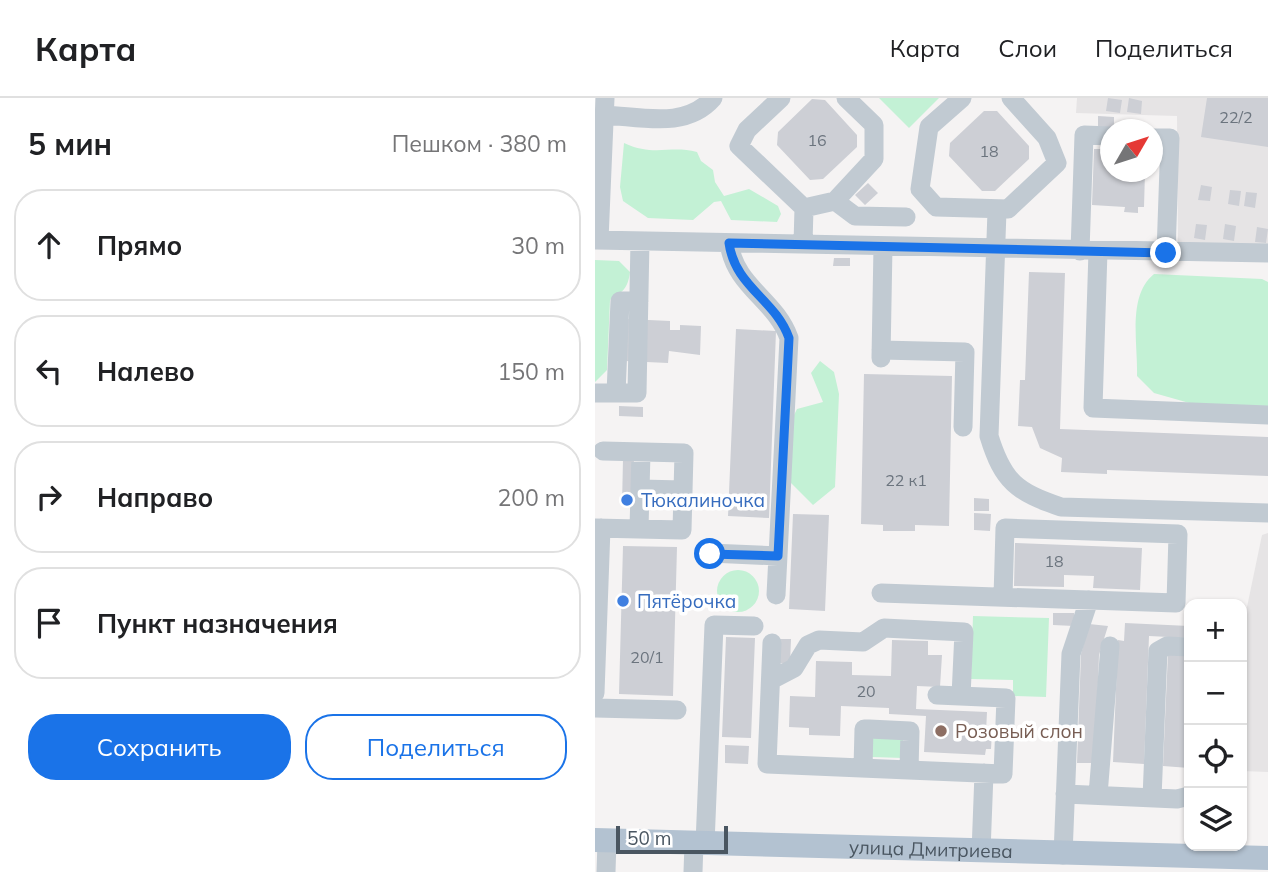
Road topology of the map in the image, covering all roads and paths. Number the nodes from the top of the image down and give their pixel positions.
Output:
1 (713, 98) edge
2 (781, 98) edge
3 (846, 98) edge
4 (962, 98) edge
5 (1011, 98) edge
6 (605, 107) edge
7 (1100, 136) edge
8 (1163, 138) edge
9 (835, 201) junction
10 (804, 208) junction
11 (997, 211) junction
12 (906, 217) dead end
13 (597, 240) edge
14 (640, 241) junction
15 (729, 243) junction
16 (803, 244) junction
17 (883, 246) junction
18 (996, 249) junction
19 (1089, 251) junction
20 (1166, 253) junction
21 (1268, 253) edge
22 (595, 393) edge
23 (1268, 415) edge
24 (963, 427) dead end
25 (603, 451) dead end
26 (641, 452) junction
27 (640, 489) junction
28 (683, 490) junction
29 (1268, 513) edge
30 (598, 528) edge
31 (639, 529) junction
32 (710, 554) dead end
33 (778, 556) junction
34 (881, 593) dead end
35 (776, 595) dead end
36 (1003, 597) junction
37 (1089, 600) junction
38 (754, 626) dead end
39 (772, 643) dead end
40 (1110, 646) dead end
41 (1184, 647) edge
42 (771, 680) junction
43 (595, 692) edge
44 (937, 695) dead end
45 (961, 696) junction
46 (595, 708) edge
47 (677, 710) dead end
48 (863, 768) junction
49 (909, 770) junction
50 (984, 774) junction
51 (1065, 794) junction
52 (1098, 796) junction
53 (1184, 796) edge
54 (1152, 798) junction
55 (601, 840) edge
56 (700, 843) junction
57 (981, 852) junction
58 (1063, 855) junction
59 (1268, 858) edge
60 (1233, 865) edge
61 (606, 872) edge
62 (693, 872) edge

1 - 6 lane
2 - 10 lane
3 - 9 lane
4 - 11 lane
5 - 11 lane
6 - 13 lane
7 - 19 lane
8 - 20 lane
9 - 10 lane
9 - 12 lane
10 - 16 lane
11 - 18 lane
13 - 14 lane
14 - 15 lane
14 - 22 lane
15 - 16 lane
15 - 33 lane
16 - 17 lane
17 - 18 lane
17 - 24 lane
18 - 19 lane
18 - 29 lane
19 - 20 lane
19 - 23 lane
20 - 21 lane
25 - 26 lane
26 - 27 lane
26 - 28 lane
27 - 28 lane
27 - 31 lane
28 - 31 lane
30 - 31 lane
30 - 43 lane
32 - 33 lane
33 - 35 lane
34 - 36 lane
36 - 37 lane
36 - 37 lane
37 - 51 lane
38 - 56 lane
39 - 42 lane
40 - 52 lane
41 - 54 lane
42 - 45 lane
42 - 48 lane
44 - 45 lane
45 - 50 lane
46 - 47 lane
48 - 49 lane
48 - 49 lane
49 - 50 lane
50 - 57 lane
51 - 52 lane
51 - 58 lane
52 - 54 lane
53 - 54 lane
55 - 56 main road, улица Дмитриева
55 - 61 lane
56 - 57 main road, улица Дмитриева
56 - 62 lane
57 - 58 main road, улица Дмитриева
58 - 60 main road, улица Дмитриева
59 - 60 main road, улица Дмитриева

